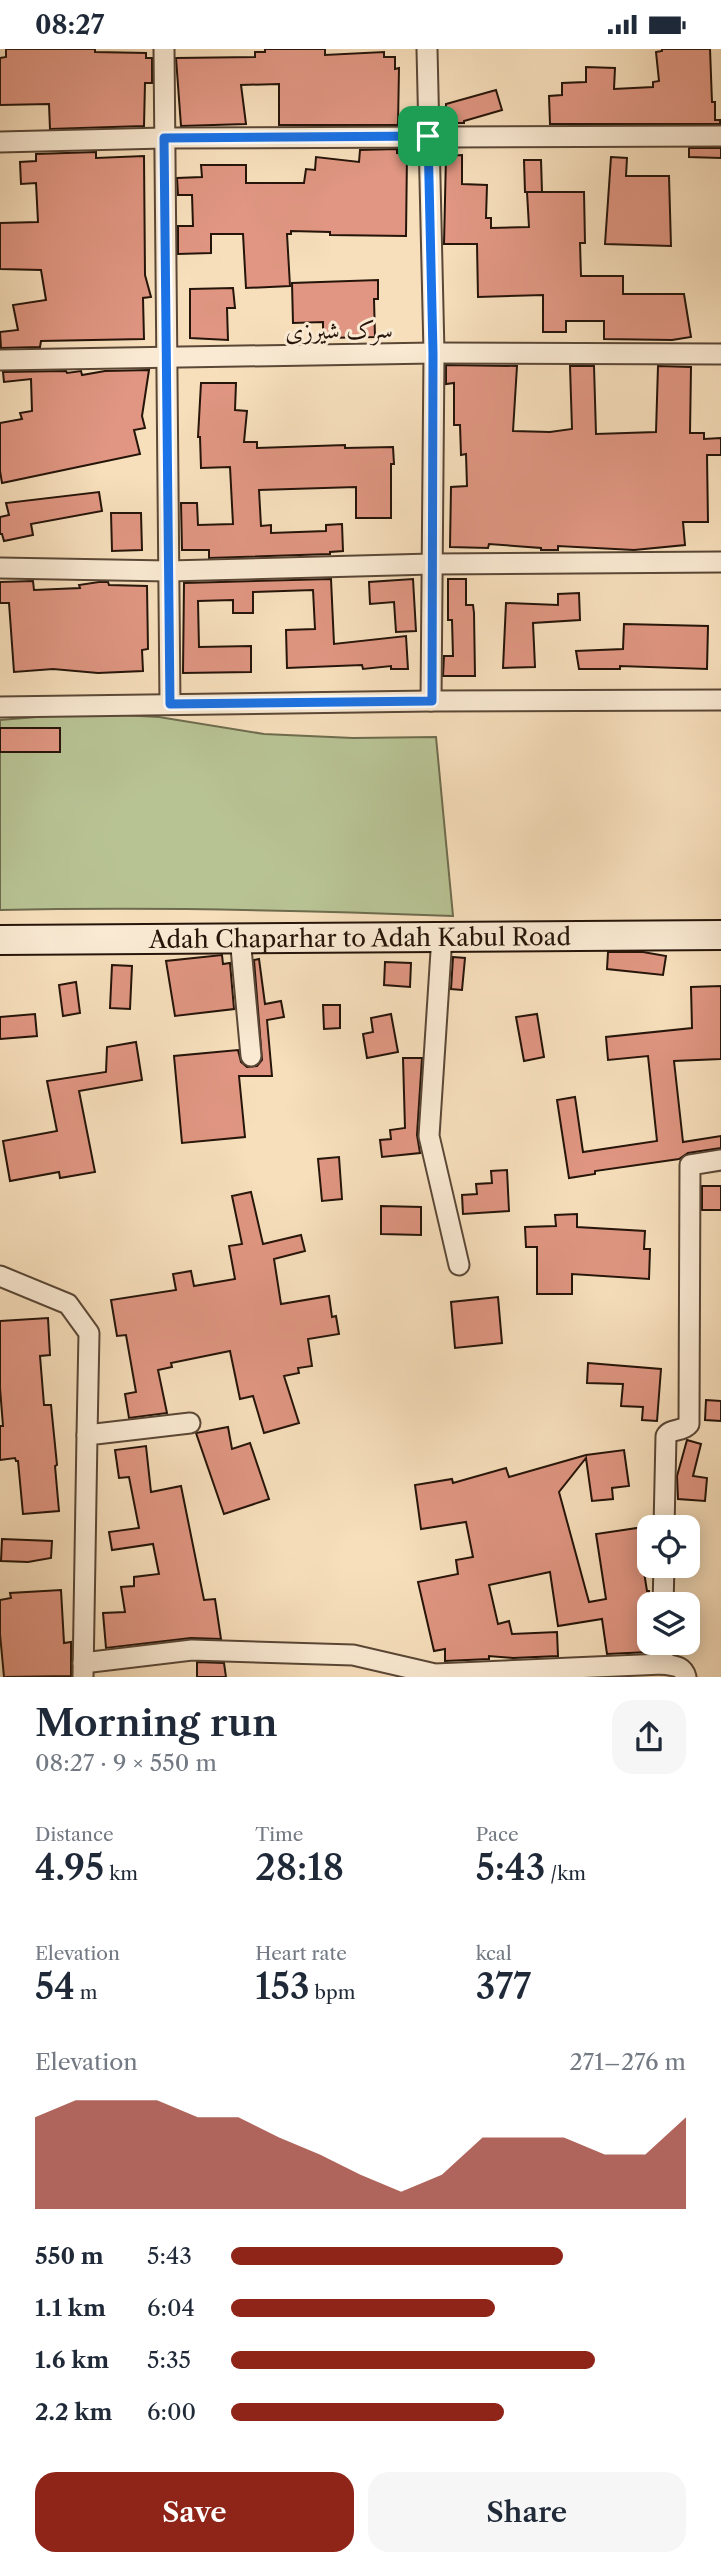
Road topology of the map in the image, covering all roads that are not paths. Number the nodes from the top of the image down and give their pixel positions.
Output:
1 (164, 49) edge
2 (427, 49) edge
3 (428, 136) junction
4 (721, 136) edge
5 (164, 138) junction
6 (0, 142) edge
7 (433, 353) junction
8 (721, 354) edge
9 (167, 358) junction
10 (0, 360) edge
11 (721, 562) edge
12 (432, 563) junction
13 (0, 568) edge
14 (169, 571) junction
15 (721, 700) edge
16 (432, 701) junction
17 (170, 704) junction
18 (0, 707) edge
19 (721, 935) edge
20 (442, 936) junction
21 (240, 937) junction
22 (0, 940) edge
23 (251, 1056) dead end
24 (721, 1160) edge
25 (459, 1265) dead end
26 (0, 1276) edge
27 (190, 1423) dead end
28 (87, 1435) junction
29 (664, 1515) edge
30 (663, 1655) edge
31 (663, 1664) junction
32 (83, 1670) edge
33 (414, 1674) edge
34 (686, 1677) edge

1 - 5 street
2 - 3 street
3 - 4 street
3 - 5 street
3 - 7 street
5 - 6 street
5 - 9 street
7 - 8 street, سرک شیرزی
7 - 9 street, سرک شیرزی
7 - 12 street
9 - 10 street, سرک شیرزی
9 - 14 street
11 - 12 street
12 - 14 street
12 - 16 street
13 - 14 street
14 - 17 street
15 - 16 street
16 - 17 street
17 - 18 street
19 - 20 main road, Adah Chaparhar to Adah Kabul Road
20 - 21 main road, Adah Chaparhar to Adah Kabul Road
20 - 25 street
21 - 22 main road, Adah Chaparhar to Adah Kabul Road
21 - 23 street
24 - 29 street
26 - 28 street
27 - 28 street
28 - 32 street
30 - 31 street
31 - 33 street
31 - 34 street
32 - 33 street

